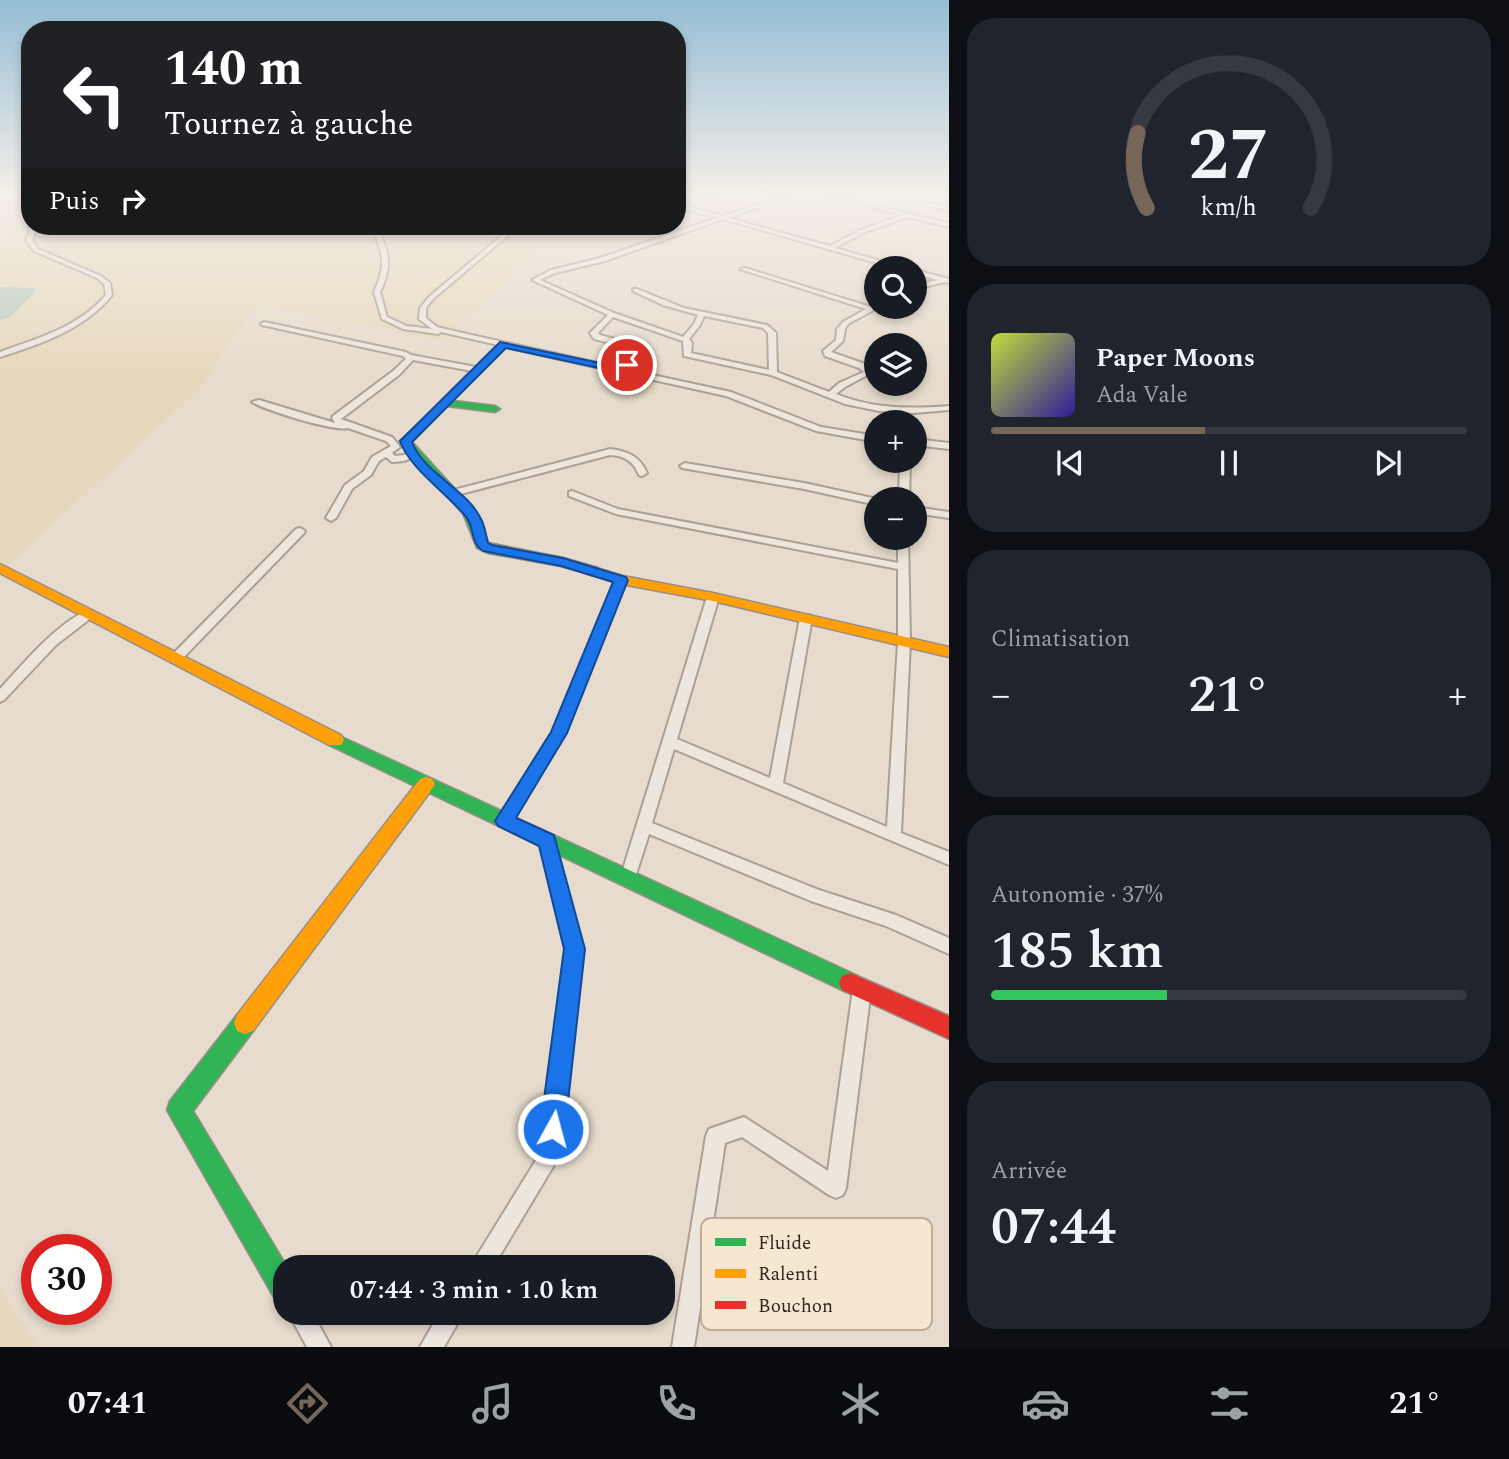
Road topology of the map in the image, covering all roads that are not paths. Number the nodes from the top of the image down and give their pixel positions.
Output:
1 (50, 256) edge
2 (384, 256) edge
3 (481, 256) edge
4 (613, 256) edge
5 (743, 269) dead end
6 (927, 275) edge
7 (947, 281) edge
8 (927, 285) edge
9 (635, 290) dead end
10 (864, 304) edge
11 (864, 313) edge
12 (612, 314) junction
13 (701, 315) junction
14 (264, 324) dead end
15 (459, 334) junction
16 (686, 340) junction
17 (504, 344) junction
18 (0, 355) edge
19 (409, 357) junction
20 (623, 361) junction
21 (478, 370) junction
22 (631, 372) junction
23 (773, 373) junction
24 (728, 394) junction
25 (830, 396) junction
26 (256, 402) dead end
27 (445, 403) junction
28 (949, 408) edge
29 (495, 410) dead end
30 (348, 426) junction
31 (864, 437) edge
32 (927, 443) edge
33 (949, 446) edge
34 (400, 450) junction
35 (685, 466) dead end
36 (642, 473) dead end
37 (453, 493) junction
38 (572, 494) dead end
39 (864, 499) edge
40 (927, 512) edge
41 (949, 515) edge
42 (331, 518) dead end
43 (300, 531) dead end
44 (903, 550) edge
45 (904, 567) junction
46 (0, 568) edge
47 (621, 580) junction
48 (713, 597) junction
49 (87, 615) junction
50 (806, 618) junction
51 (904, 642) junction
52 (949, 652) edge
53 (175, 659) junction
54 (0, 696) edge
55 (670, 742) junction
56 (426, 784) junction
57 (776, 785) junction
58 (504, 821) junction
59 (644, 826) junction
60 (894, 835) junction
61 (547, 841) junction
62 (949, 859) edge
63 (628, 879) junction
64 (949, 946) edge
65 (862, 989) junction
66 (949, 1028) edge
67 (703, 1218) edge
68 (701, 1232) edge
69 (488, 1255) edge
70 (273, 1269) edge
71 (307, 1325) edge
72 (445, 1325) edge
73 (320, 1347) edge
74 (431, 1347) edge
75 (683, 1347) edge

1 - 18 street
2 - 15 street
3 - 15 street
4 - 12 street
5 - 10 street
6 - 7 street
7 - 8 street
9 - 13 street
11 - 25 street
12 - 16 street
12 - 20 street
13 - 16 street
13 - 23 street
14 - 19 street
15 - 17 street
16 - 23 street
17 - 21 street
17 - 22 street
19 - 21 street
19 - 30 street
20 - 22 street
20 - 24 street
21 - 27 street
22 - 24 street
23 - 25 street
24 - 31 street
25 - 28 street
26 - 30 street
27 - 29 street
27 - 34 street
30 - 34 street
32 - 33 street
34 - 37 street
34 - 42 street
35 - 39 street
36 - 37 street
37 - 47 street
38 - 45 street
40 - 41 street
43 - 53 street
44 - 45 street
45 - 51 street
46 - 49 street
47 - 48 street
47 - 58 street
48 - 50 street
48 - 55 street
49 - 53 street
49 - 54 street
50 - 51 street
50 - 57 street
51 - 52 street
51 - 60 street
53 - 56 street
55 - 57 street
55 - 59 street
56 - 58 street
56 - 70 street
57 - 60 street
58 - 61 street
59 - 63 street
59 - 64 street
60 - 62 street
61 - 63 street
61 - 69 street
63 - 65 street
65 - 66 street
65 - 67 street
68 - 75 street
71 - 73 street
72 - 74 street

